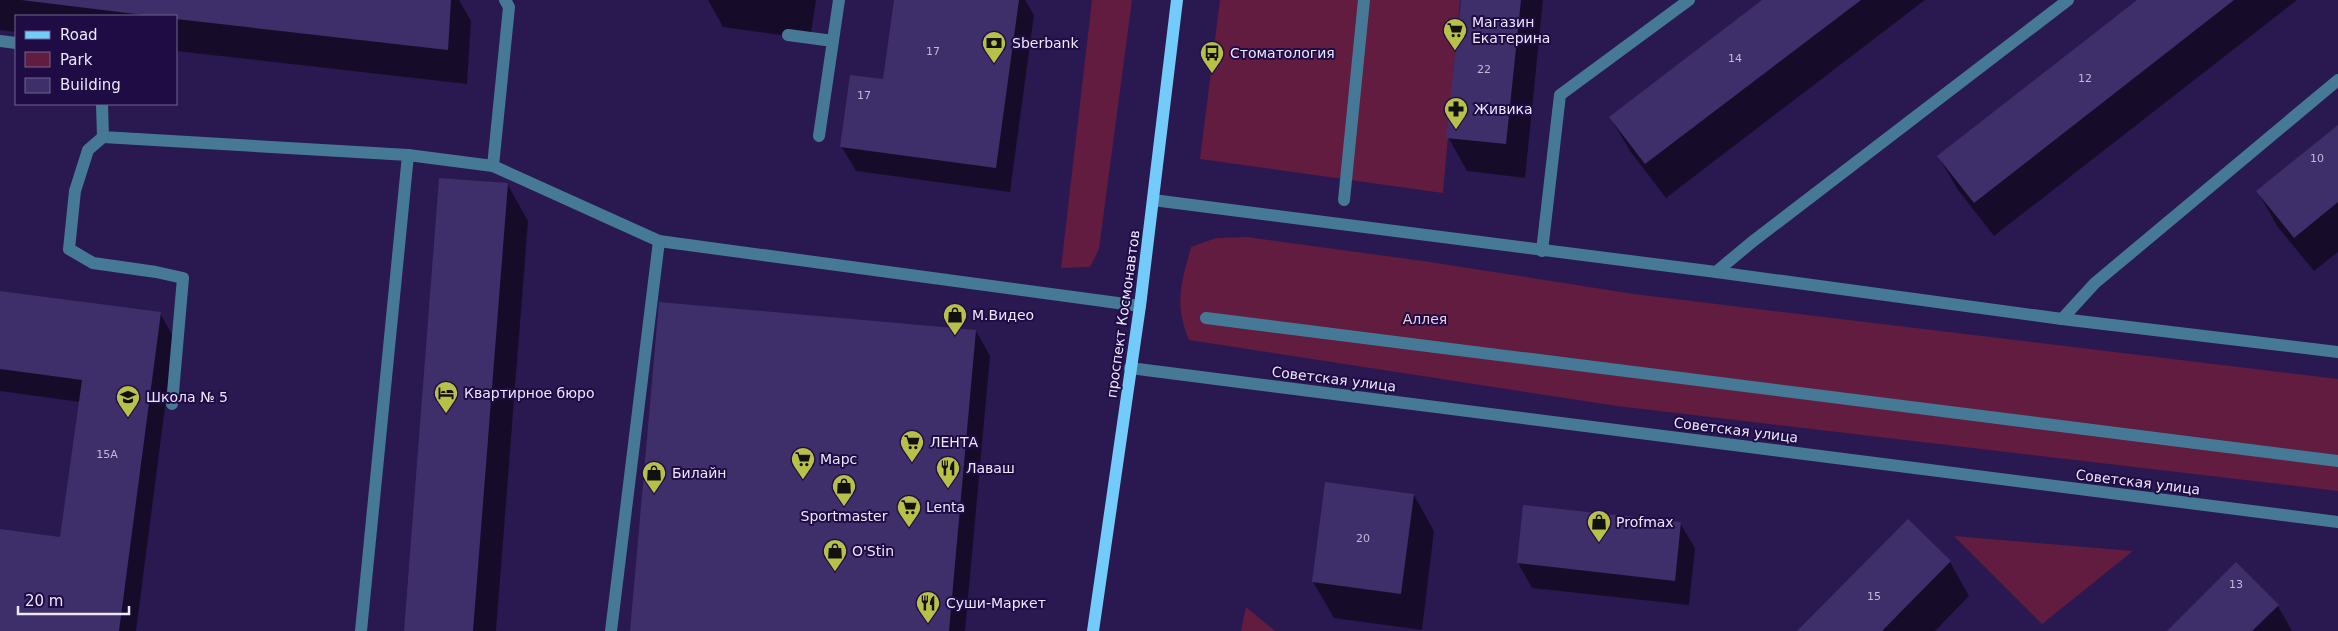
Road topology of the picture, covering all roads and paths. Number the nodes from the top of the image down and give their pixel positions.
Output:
1 (505, 0) edge
2 (839, 0) edge
3 (1177, 0) edge
4 (1364, 0) edge
5 (1689, 0) edge
6 (2068, 0) edge
7 (788, 35) dead end
8 (0, 41) edge
9 (833, 41) junction
10 (15, 43) edge
11 (2338, 80) edge
12 (102, 105) edge
13 (819, 136) dead end
14 (103, 137) junction
15 (408, 155) junction
16 (493, 166) junction
17 (1153, 200) junction
18 (1344, 200) dead end
19 (659, 241) junction
20 (1542, 251) junction
21 (1716, 272) junction
22 (1140, 306) junction
23 (1206, 318) dead end
24 (2062, 319) junction
25 (2338, 352) edge
26 (1130, 368) junction
27 (172, 404) dead end
28 (2338, 461) edge
29 (2338, 522) edge
30 (361, 631) edge
31 (611, 631) edge
32 (1093, 631) edge

1 - 16 street
2 - 9 street
3 - 17 main road, проспект Космонавтов
4 - 18 street
5 - 20 street
6 - 21 street
7 - 9 street
8 - 10 street
9 - 13 street
11 - 24 street
12 - 14 street
14 - 15 street
14 - 27 street
15 - 16 street
15 - 30 street
16 - 19 street
17 - 20 street
17 - 22 main road, проспект Космонавтов
19 - 22 street
19 - 31 street
20 - 21 street
21 - 24 street
22 - 26 main road, проспект Космонавтов
23 - 28 street
24 - 25 street
26 - 29 street, Советская улица
26 - 32 main road, проспект Космонавтов

